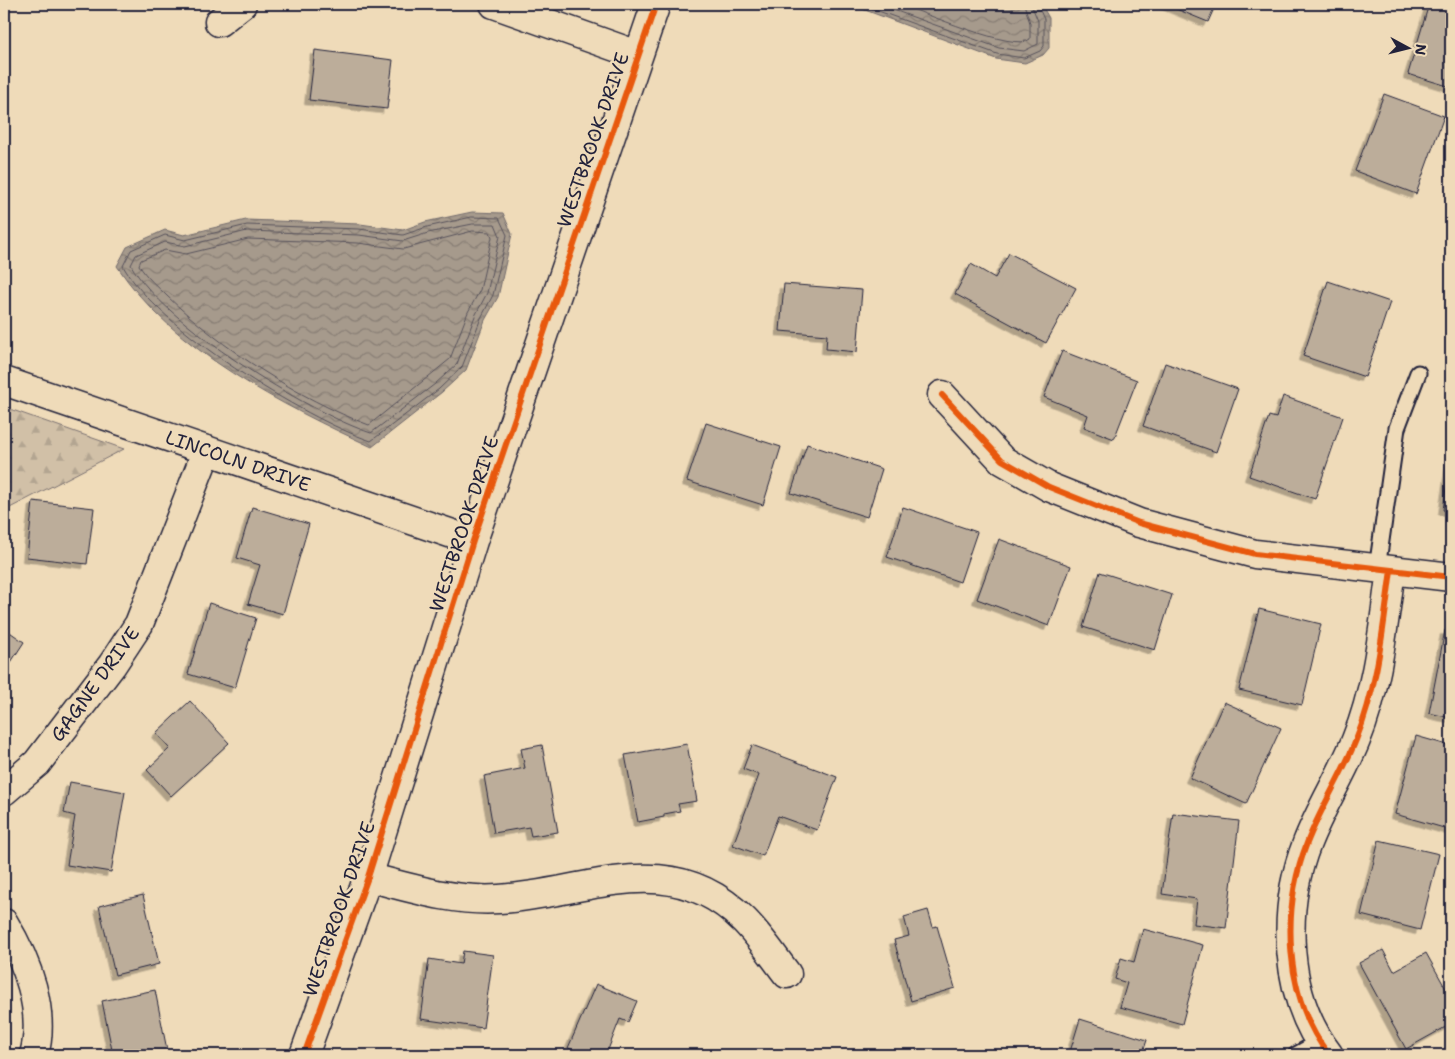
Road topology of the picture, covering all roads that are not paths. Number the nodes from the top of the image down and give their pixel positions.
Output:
1 (242, 4) edge
2 (494, 4) edge
3 (656, 4) edge
4 (219, 22) dead end
5 (638, 55) junction
6 (1418, 373) dead end
7 (4, 381) edge
8 (942, 395) dead end
9 (207, 450) junction
10 (473, 541) junction
11 (1384, 570) junction
12 (1451, 577) edge
13 (4, 791) edge
14 (368, 877) junction
15 (4, 923) edge
16 (787, 974) dead end
17 (1315, 1051) edge
18 (34, 1055) edge
19 (304, 1055) edge

1 - 4 street
2 - 5 street
3 - 5 street, WESTBROOK DRIVE
5 - 10 street, WESTBROOK DRIVE
6 - 11 lane
7 - 9 street, LINCOLN DRIVE
8 - 11 street
9 - 10 street, LINCOLN DRIVE
9 - 13 street, GAGNE DRIVE
10 - 14 street, WESTBROOK DRIVE
11 - 12 street
11 - 17 street
14 - 16 street
14 - 19 street, WESTBROOK DRIVE
15 - 18 street

